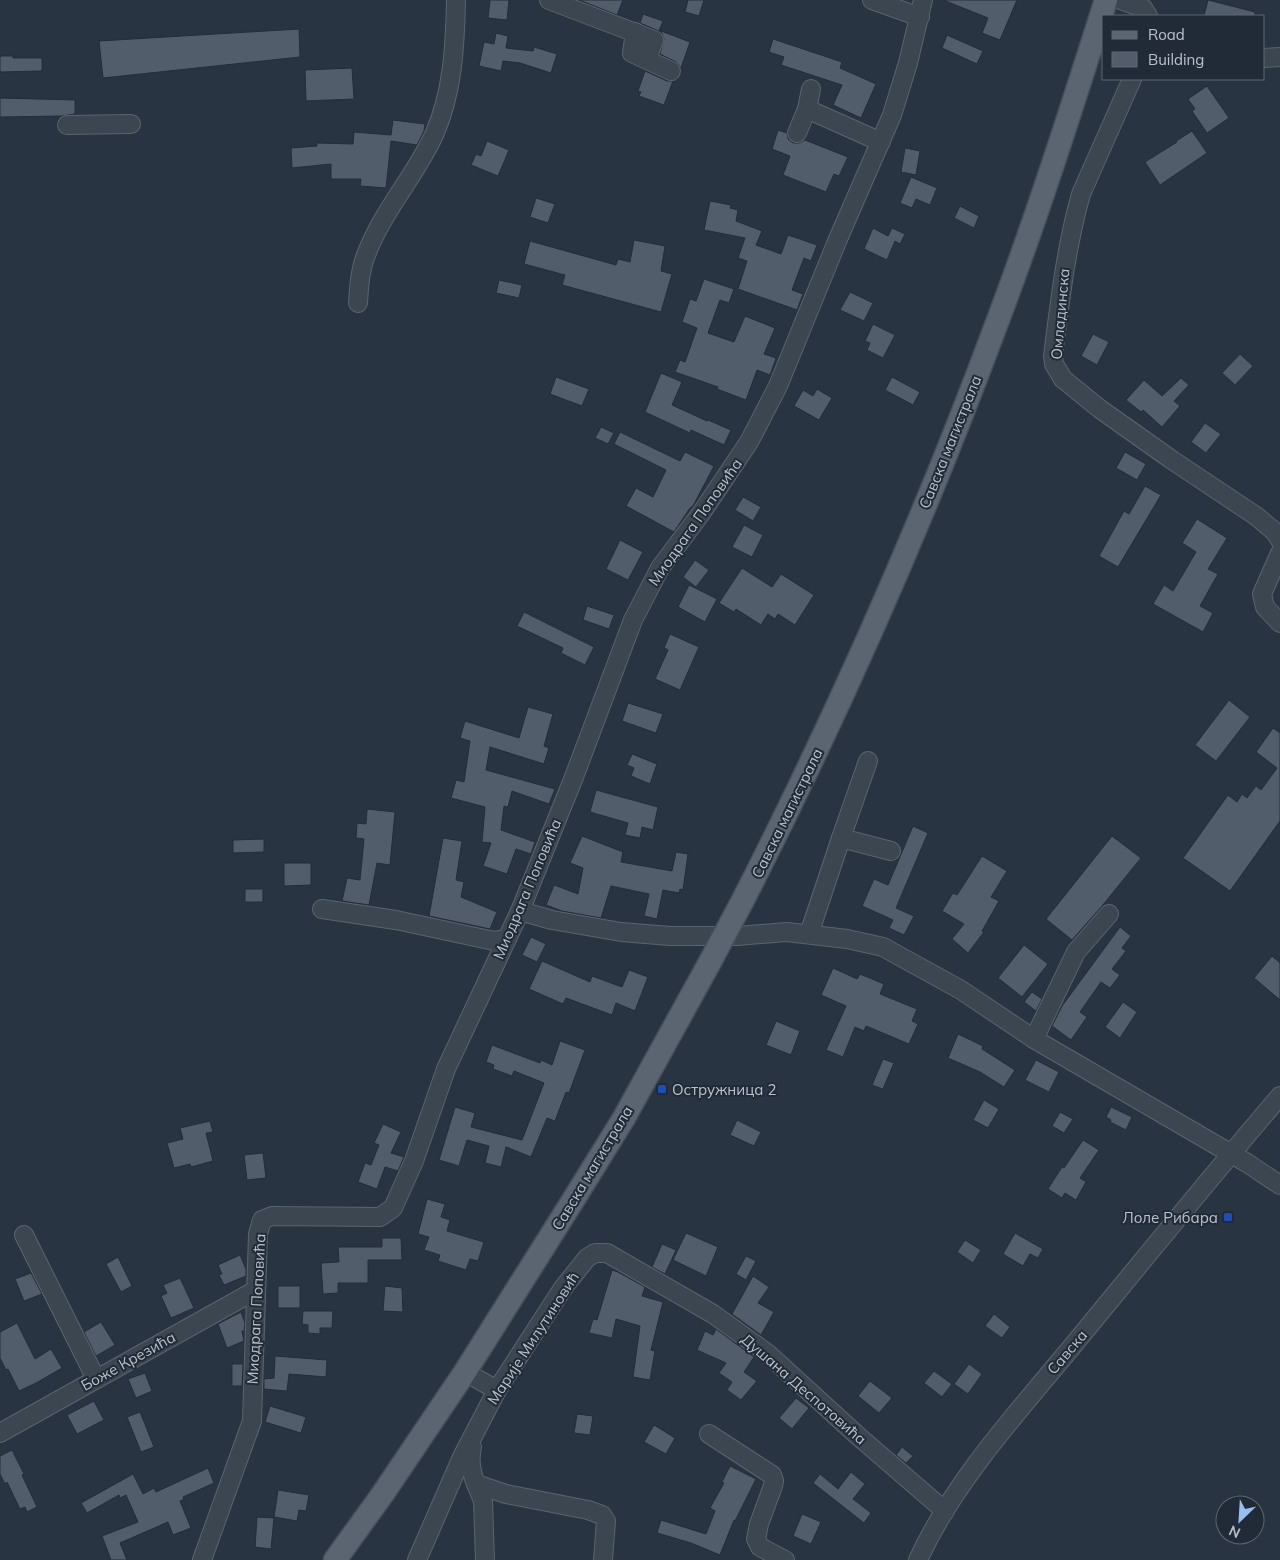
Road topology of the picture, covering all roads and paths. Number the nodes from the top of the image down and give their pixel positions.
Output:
1 (456, 0) edge
2 (549, 0) edge
3 (872, 0) edge
4 (1106, 0) edge
5 (1121, 0) edge
6 (921, 8) edge
7 (1146, 8) edge
8 (635, 32) junction
9 (1265, 58) edge
10 (1280, 58) edge
11 (647, 59) junction
12 (671, 71) dead end
13 (1132, 80) edge
14 (811, 89) dead end
15 (807, 109) junction
16 (131, 124) dead end
17 (67, 125) dead end
18 (797, 133) dead end
19 (881, 142) junction
20 (358, 303) dead end
21 (1280, 540) edge
22 (1280, 553) edge
23 (1280, 623) edge
24 (868, 761) dead end
25 (841, 838) junction
26 (891, 851) dead end
27 (322, 909) dead end
28 (520, 911) junction
29 (1108, 914) dead end
30 (809, 934) junction
31 (507, 939) junction
32 (1034, 1040) junction
33 (1280, 1096) edge
34 (1230, 1155) junction
35 (1280, 1184) edge
36 (24, 1235) dead end
37 (601, 1252) joint
38 (256, 1290) junction
39 (465, 1372) junction
40 (96, 1379) junction
41 (498, 1390) junction
42 (0, 1433) edge
43 (474, 1434) junction
44 (709, 1434) dead end
45 (476, 1484) junction
46 (945, 1510) junction
47 (202, 1560) edge
48 (335, 1560) edge
49 (417, 1560) edge
50 (485, 1560) edge
51 (603, 1560) edge
52 (785, 1560) edge
53 (918, 1560) edge

1 - 20 street
2 - 8 street
3 - 6 street
4 - 39 main road, Савска магистрала, bridge
5 - 7 street
6 - 19 street, Миодрага Поповића
8 - 11 street
8 - 11 street
9 - 10 street
11 - 12 street
13 - 21 street, Омладинска
14 - 15 street
15 - 18 street
15 - 19 street
16 - 17 street
19 - 28 street, Миодрага Поповића
22 - 23 street
24 - 25 street
25 - 26 street
25 - 30 street
27 - 31 street
28 - 30 street
28 - 31 street, Миодрага Поповића
29 - 32 street
30 - 32 street
31 - 38 street, Миодрага Поповића
32 - 34 street
33 - 34 street, Савска
34 - 35 street
34 - 46 street, Савска
36 - 40 street
37 - 41 street, Марије Милутиновић
37 - 46 street, Душана Деспотовића
38 - 40 street, Боже Крезића
38 - 47 street, Миодрага Поповића
39 - 41 street
39 - 48 main road, Савска магистрала
40 - 42 street, Боже Крезића
41 - 43 street, Марије Милутиновић
43 - 45 street, Марије Милутиновић
43 - 49 street, Марије Милутиновић
44 - 52 street
45 - 50 street, Марије Милутиновић
45 - 51 street
46 - 53 street, Савска

